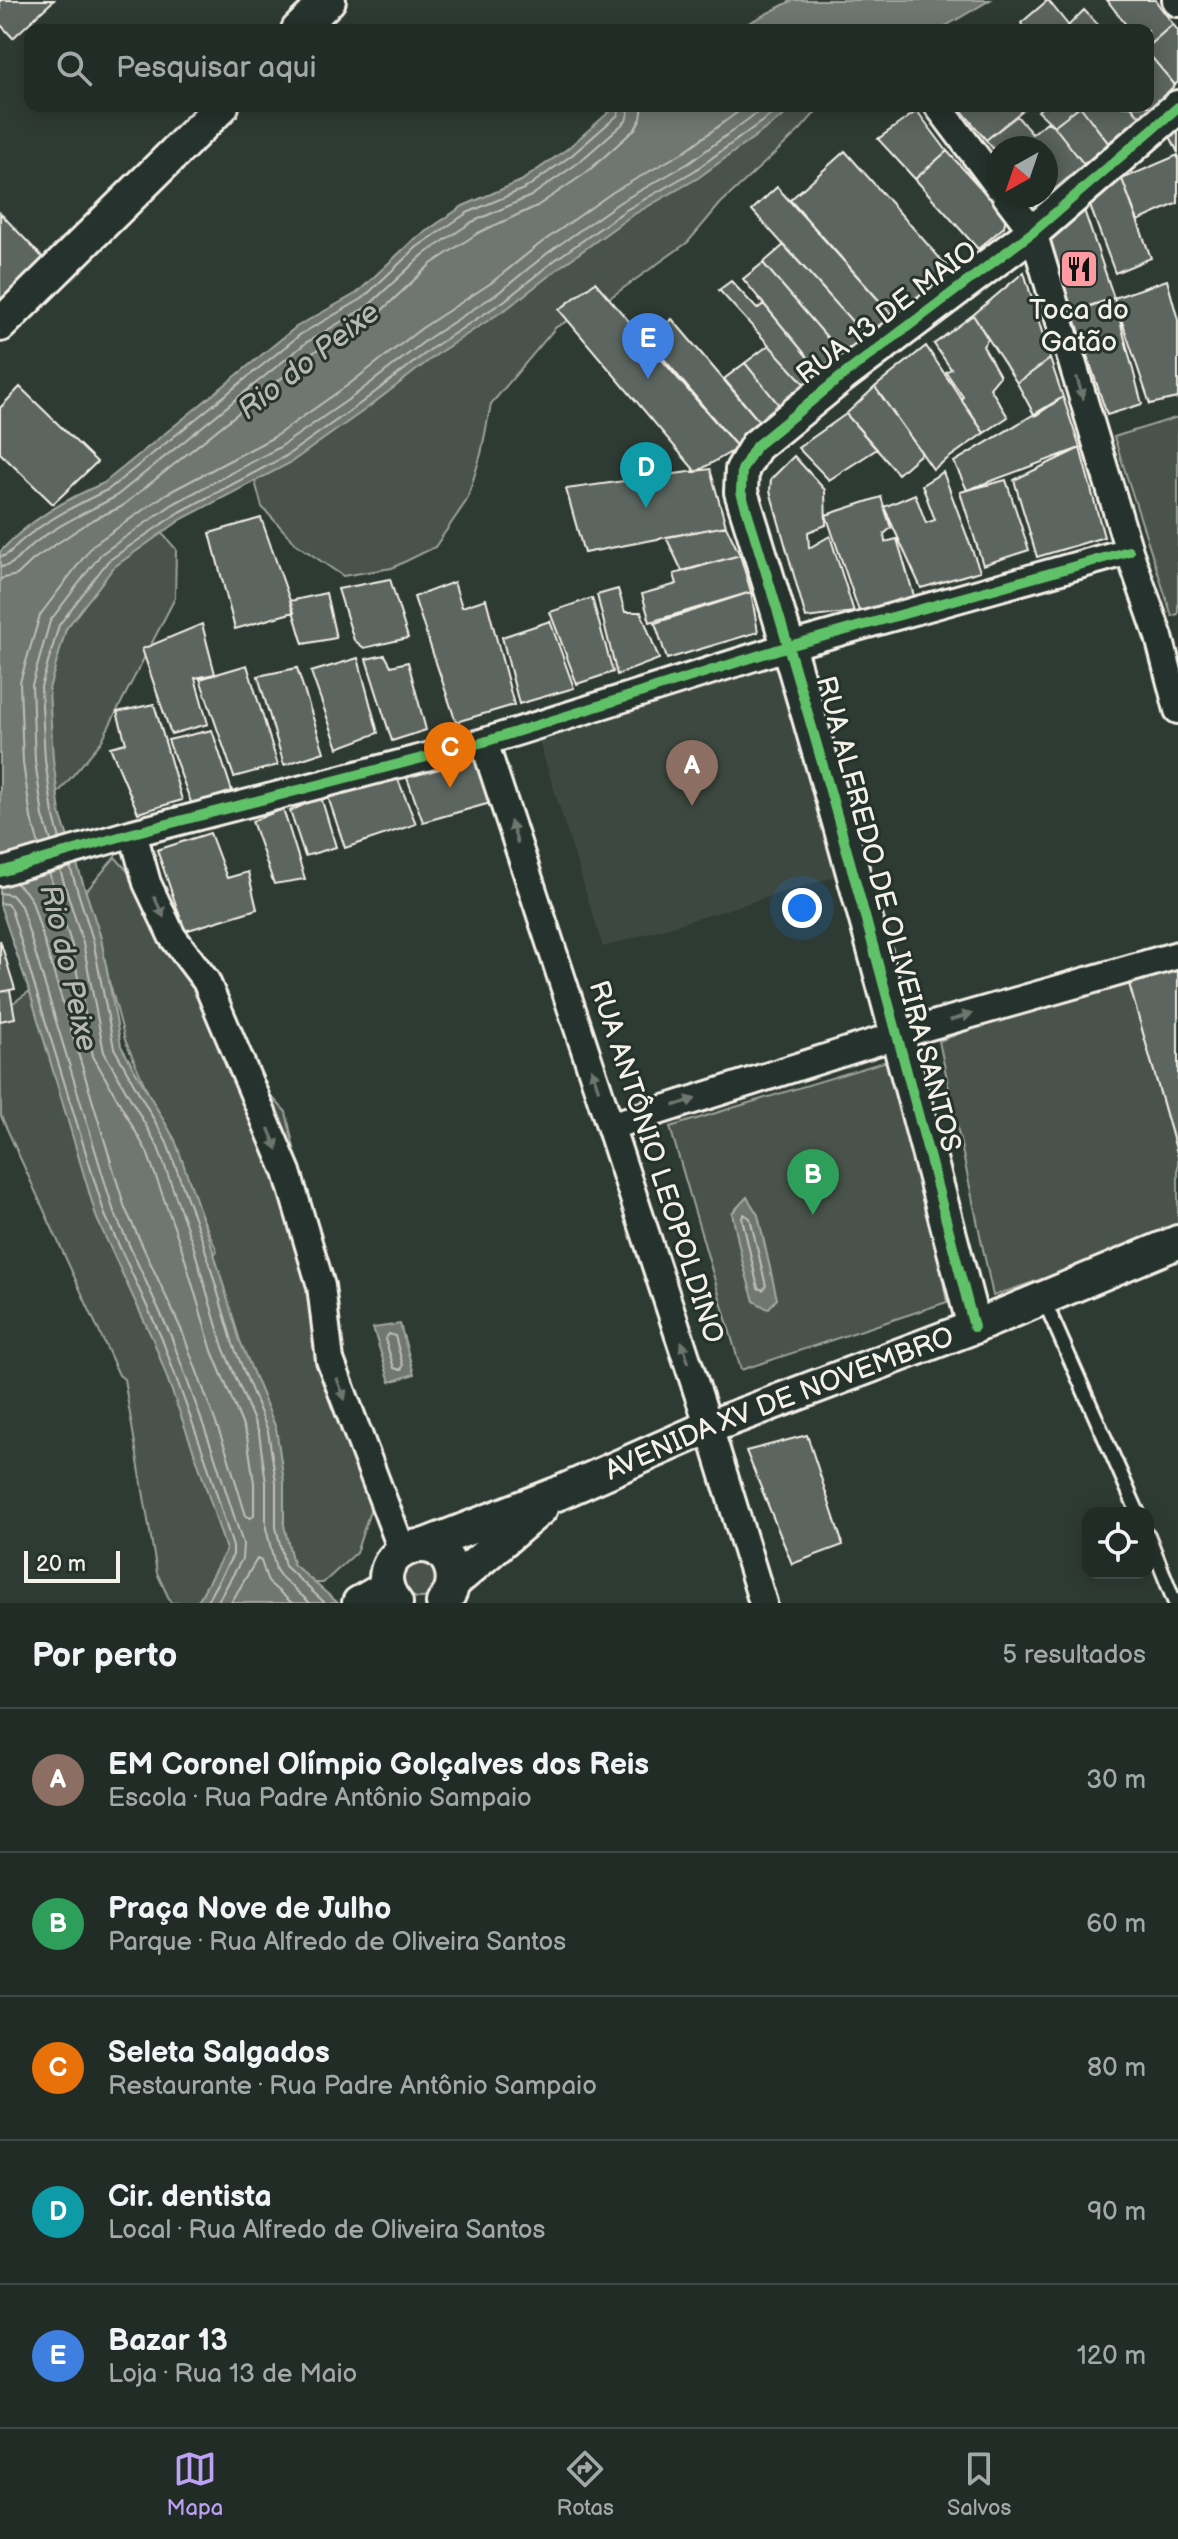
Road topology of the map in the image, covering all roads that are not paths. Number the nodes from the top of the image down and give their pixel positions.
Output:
1 (329, 0) edge
2 (304, 24) edge
3 (1178, 107) edge
4 (216, 112) edge
5 (942, 112) edge
6 (986, 170) edge
7 (1015, 208) edge
8 (1033, 232) junction
9 (0, 325) edge
10 (742, 470) joint
11 (1129, 551) junction
12 (1168, 633) edge
13 (789, 646) junction
14 (1178, 710) edge
15 (484, 742) junction
16 (126, 836) junction
17 (0, 872) edge
18 (1178, 955) edge
19 (898, 1035) junction
20 (611, 1126) junction
21 (1178, 1242) edge
22 (1043, 1298) junction
23 (974, 1327) junction
24 (709, 1427) junction
25 (559, 1493) junction
26 (1135, 1507) edge
27 (413, 1548) junction
28 (1154, 1550) edge
29 (391, 1595) edge
30 (450, 1596) edge
31 (359, 1603) edge
32 (763, 1603) edge
33 (1175, 1603) edge

1 - 2 street
3 - 8 street, RUA 13 DE MAIO
4 - 9 street
5 - 6 street
7 - 8 street
8 - 10 street, RUA 13 DE MAIO
8 -> 11 street
10 - 13 street, RUA ALFREDO DE OLIVEIRA SANTOS
11 - 12 street
11 - 13 street
12 - 14 street
13 - 15 street
13 - 19 street, RUA ALFREDO DE OLIVEIRA SANTOS
15 - 16 street
20 -> 15 street, RUA ANTÔNIO LEOPOLDINO
16 - 17 street
16 -> 27 street
19 -> 18 street
20 -> 19 street
19 - 23 street, RUA ALFREDO DE OLIVEIRA SANTOS
24 -> 20 street, RUA ANTÔNIO LEOPOLDINO
21 - 22 street, AVENIDA XV DE NOVEMBRO
22 - 23 street, AVENIDA XV DE NOVEMBRO
22 - 26 lane
23 - 24 street, AVENIDA XV DE NOVEMBRO
24 - 25 street, AVENIDA XV DE NOVEMBRO
24 - 32 street, RUA ANTÔNIO LEOPOLDINO
25 - 27 street, AVENIDA XV DE NOVEMBRO
25 - 30 street, AVENIDA XV DE NOVEMBRO
27 - 29 street
27 - 30 street
28 - 33 lane
29 - 31 street

